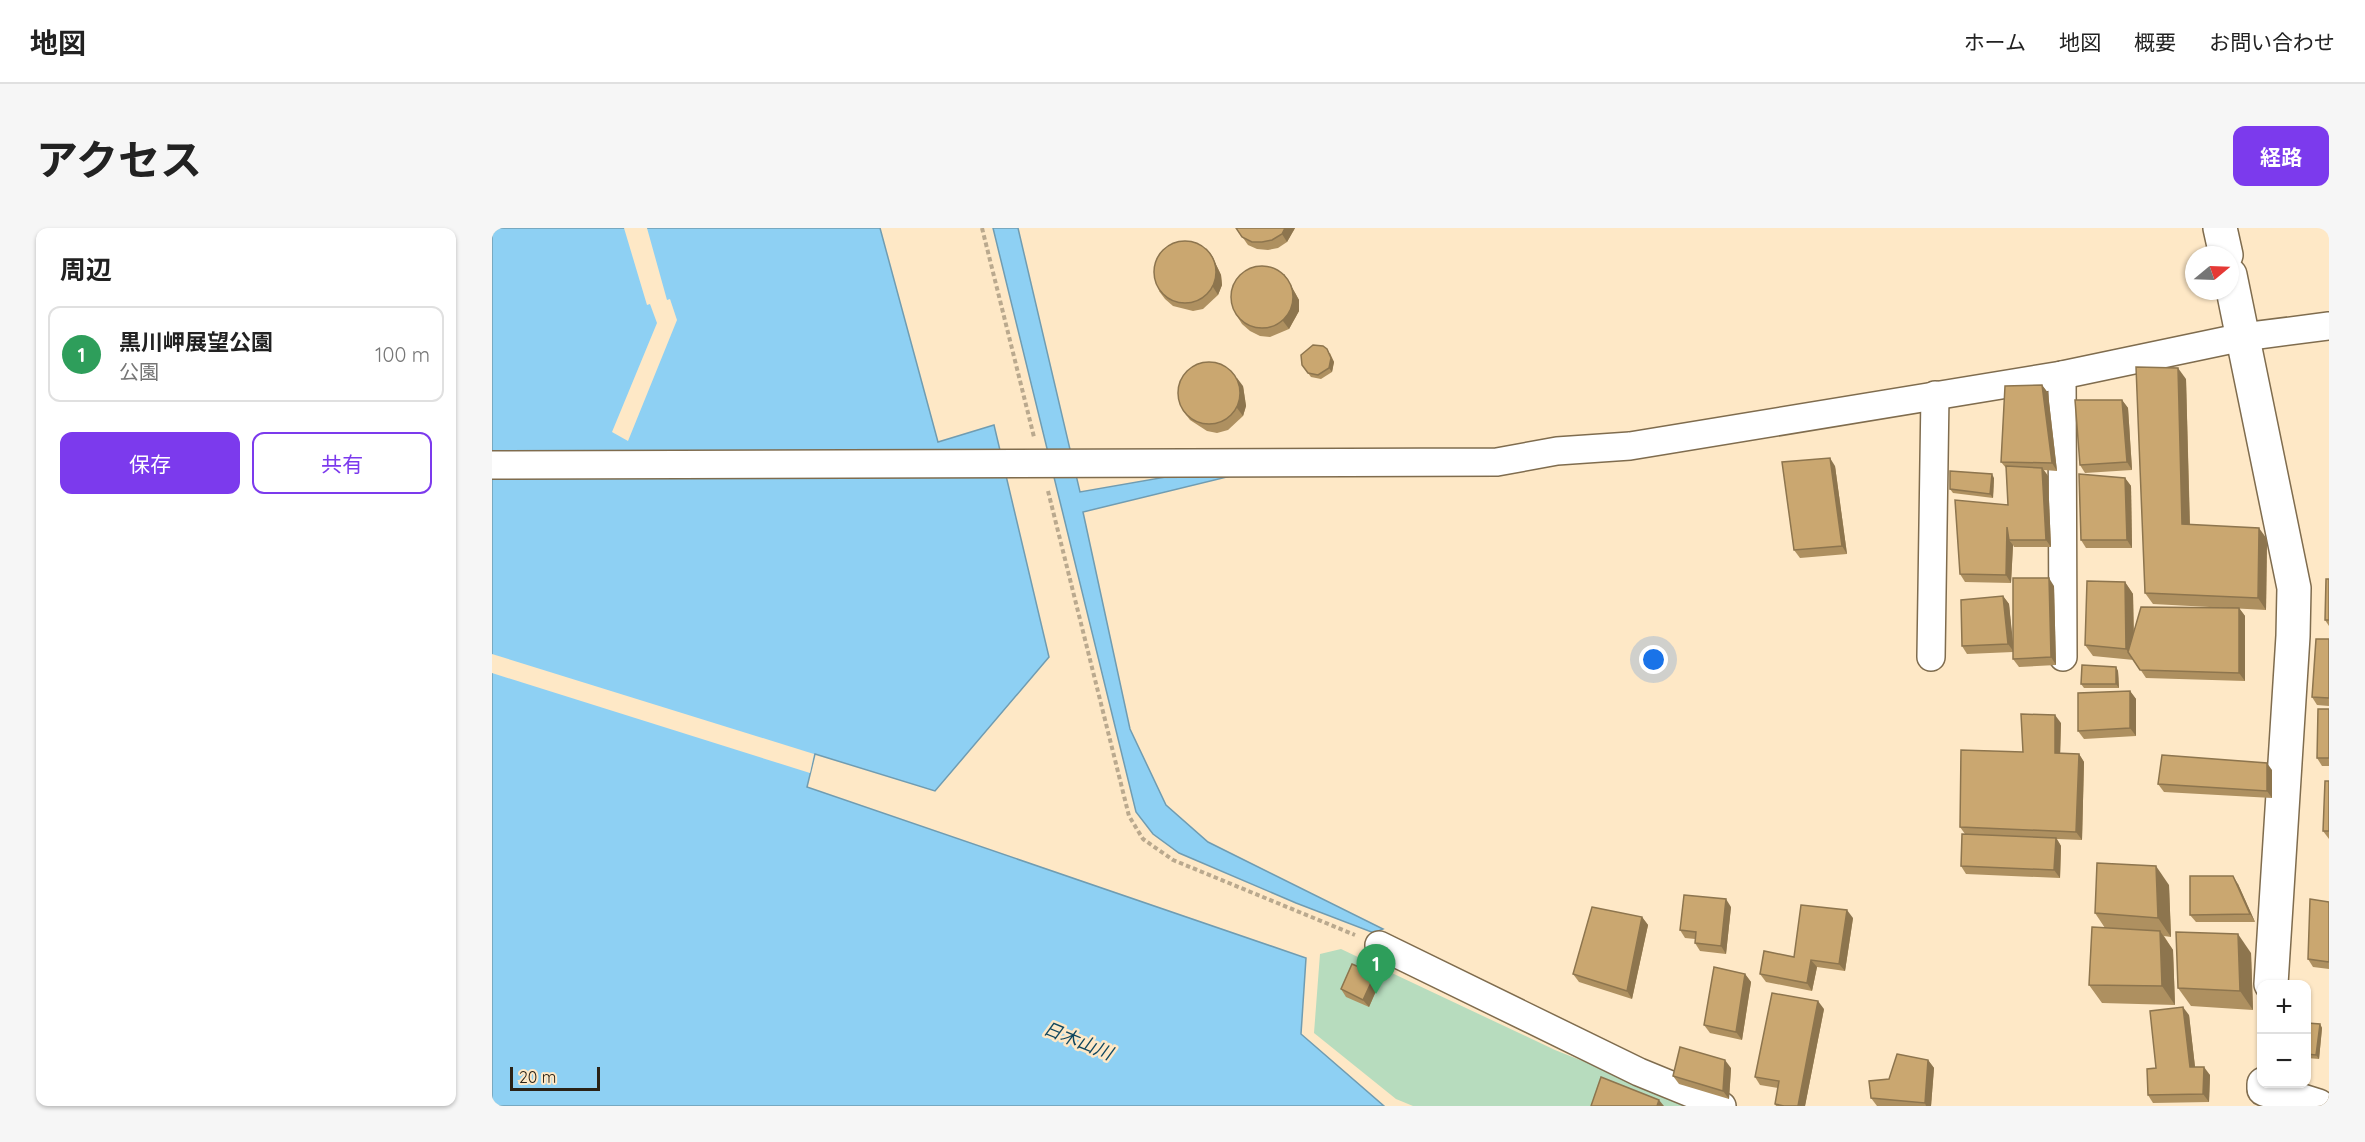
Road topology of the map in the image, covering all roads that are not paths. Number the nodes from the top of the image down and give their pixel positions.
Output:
1 (2220, 228) edge
2 (2224, 246) edge
3 (2235, 300) edge
4 (2329, 326) edge
5 (2243, 337) junction
6 (2062, 375) junction
7 (1935, 395) junction
8 (492, 465) edge
9 (1931, 657) dead end
10 (2063, 657) dead end
11 (1379, 945) road end
12 (2271, 980) edge
13 (2263, 1093) edge
14 (1722, 1106) edge
15 (2318, 1106) edge

1 - 2 street
3 - 5 street
4 - 5 street
5 - 6 street
5 - 12 street
6 - 7 street
6 - 10 street
7 - 8 street
7 - 9 street
11 - 14 street
13 - 15 street

